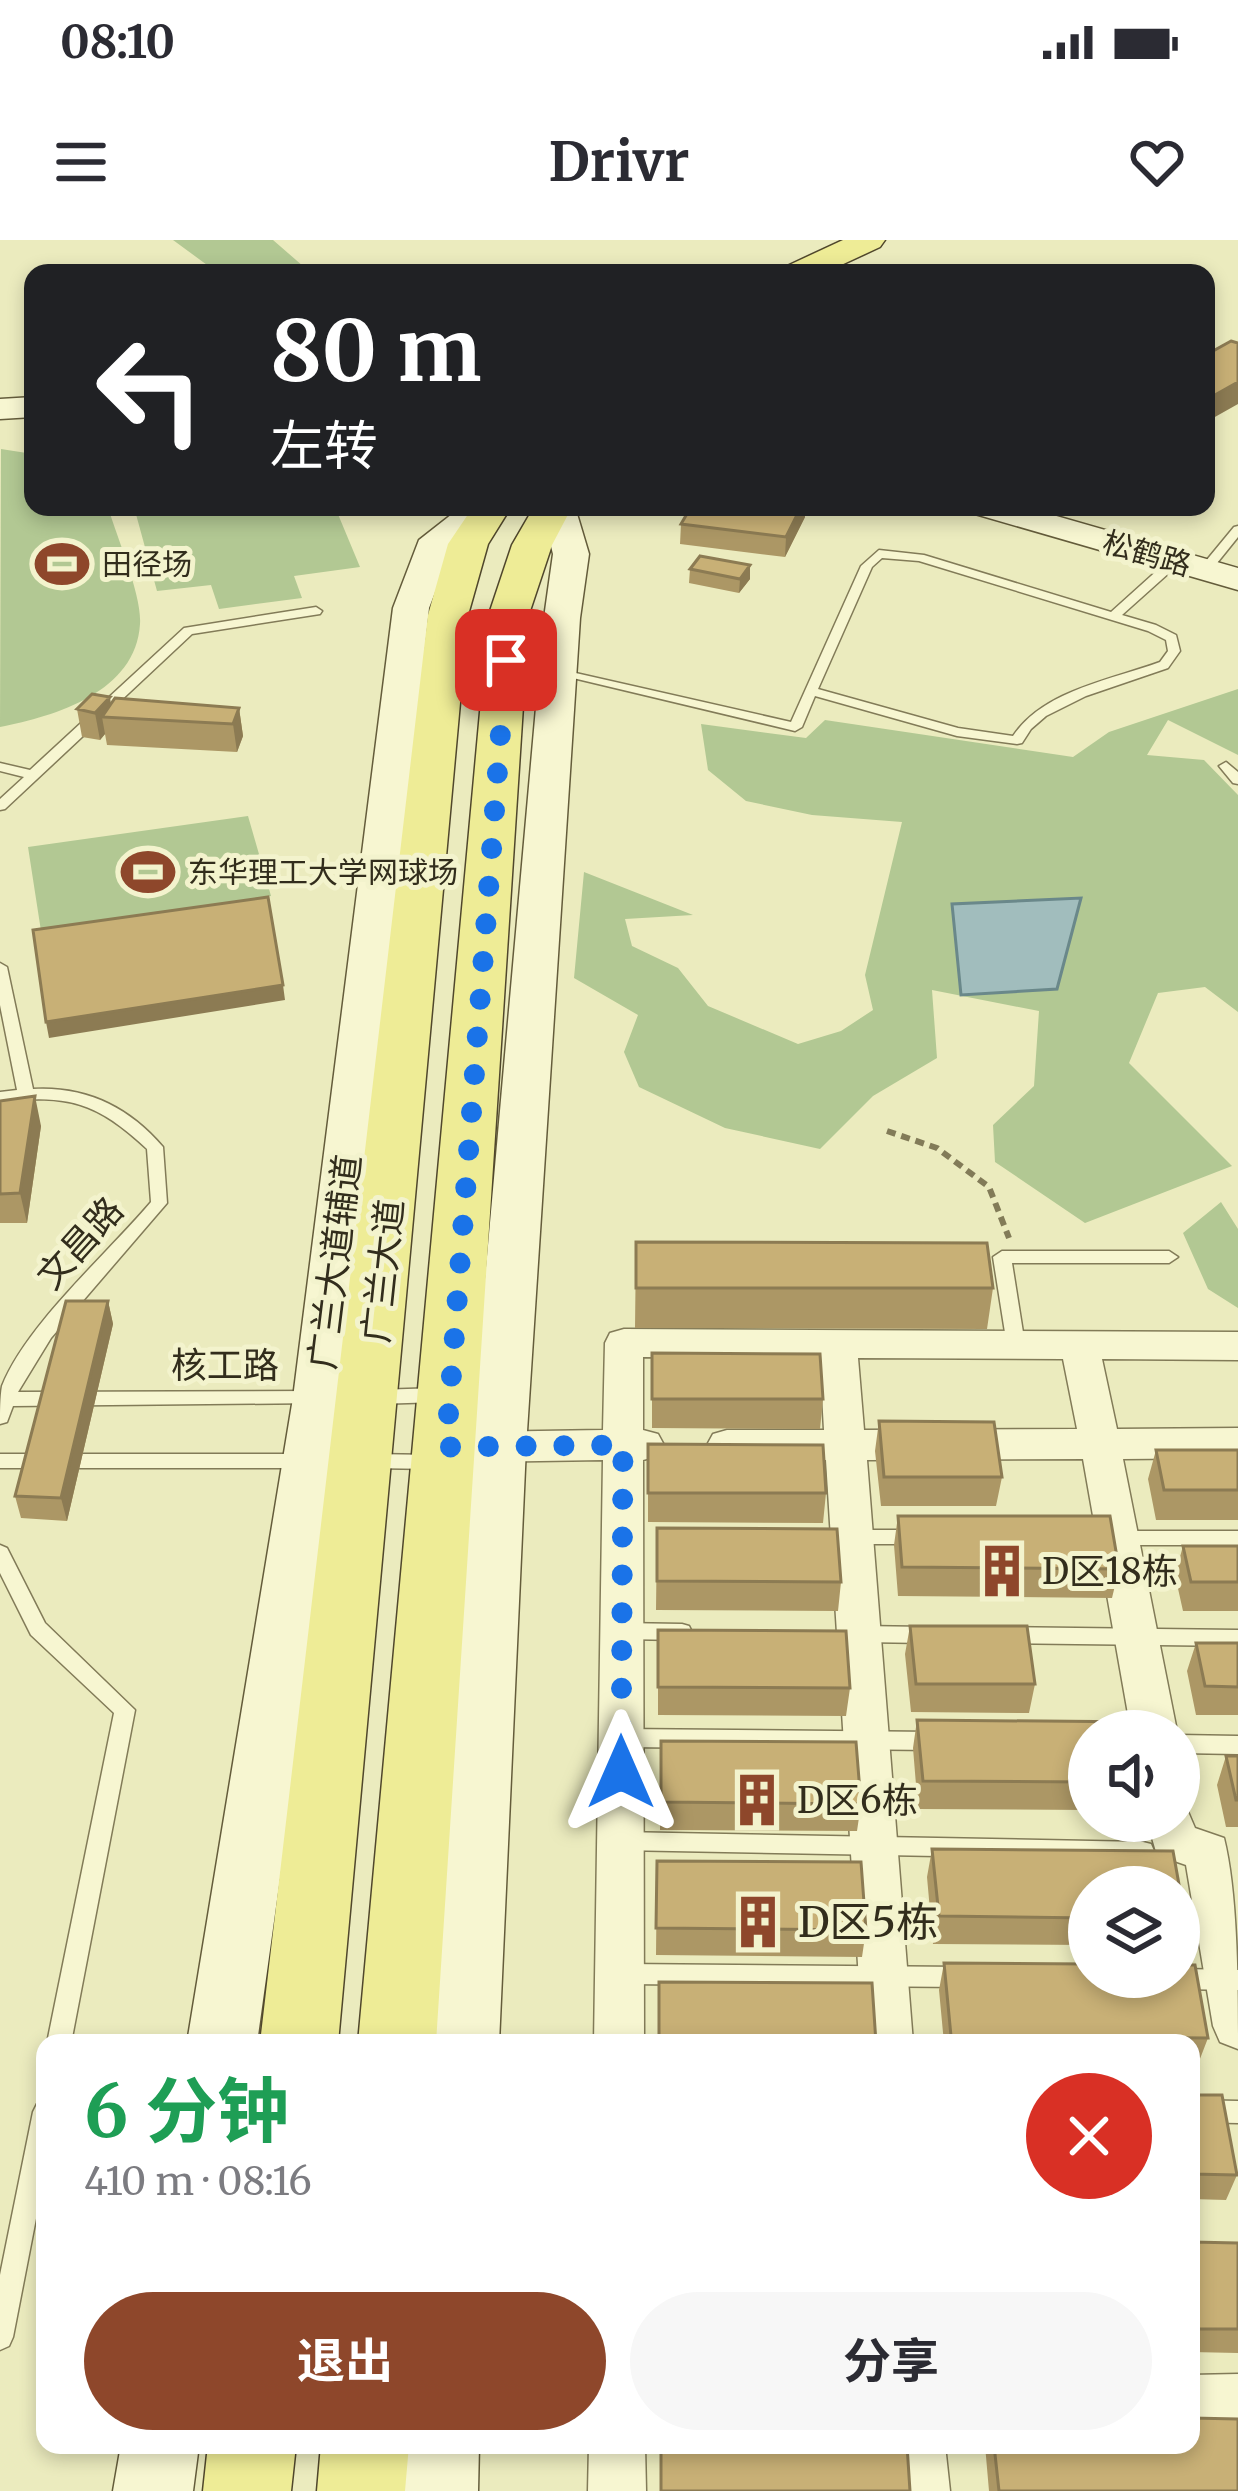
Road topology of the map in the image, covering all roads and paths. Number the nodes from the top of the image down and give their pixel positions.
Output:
1 (868, 240) edge
2 (905, 240) edge
3 (817, 264) edge
4 (856, 264) edge
5 (483, 516) edge
6 (1018, 516) edge
7 (568, 517) edge
8 (1238, 529) edge
9 (1206, 570) edge
10 (316, 611) dead end
11 (1113, 616) junction
12 (558, 673) junction
13 (811, 691) junction
14 (1226, 766) dead end
15 (0, 767) edge
16 (33, 775) junction
17 (1238, 780) edge
18 (0, 806) edge
19 (0, 967) edge
20 (26, 1094) junction
21 (0, 1097) edge
22 (886, 1131) dead end
23 (1017, 1258) junction
24 (1169, 1258) dead end
25 (838, 1344) junction
26 (1016, 1345) junction
27 (1080, 1345) junction
28 (1238, 1346) edge
29 (345, 1397) junction
30 (1, 1405) edge
31 (459, 1438) junction
32 (1238, 1443) edge
33 (848, 1444) junction
34 (1100, 1444) junction
35 (623, 1445) junction
36 (0, 1461) edge
37 (337, 1461) junction
38 (842, 1537) junction
39 (950, 1537) edge
40 (1106, 1538) junction
41 (1238, 1538) edge
42 (0, 1552) edge
43 (621, 1631) junction
44 (693, 1632) edge
45 (848, 1634) junction
46 (952, 1635) edge
47 (975, 1635) edge
48 (1136, 1637) junction
49 (1238, 1638) edge
50 (1150, 1710) edge
51 (621, 1738) junction
52 (867, 1741) junction
53 (956, 1742) edge
54 (1200, 1744) edge
55 (1238, 1745) edge
56 (620, 1841) junction
57 (1178, 1842) edge
58 (875, 1845) junction
59 (1222, 1852) edge
60 (620, 1974) junction
61 (883, 1976) junction
62 (999, 1978) edge
63 (1200, 1988) edge
64 (1235, 1995) edge
65 (61, 2034) edge
66 (224, 2034) edge
67 (300, 2034) edge
68 (398, 2034) edge
69 (464, 2034) edge
70 (619, 2034) edge
71 (887, 2034) edge
72 (1200, 2111) edge
73 (1238, 2112) edge
74 (36, 2157) edge
75 (0, 2337) edge
76 (1238, 2402) edge
77 (1200, 2403) edge
78 (159, 2454) edge
79 (252, 2454) edge
80 (363, 2454) edge
81 (440, 2454) edge
82 (617, 2454) edge
83 (918, 2454) edge
84 (153, 2491) edge
85 (247, 2491) edge
86 (361, 2491) edge
87 (438, 2491) edge
88 (616, 2491) edge
89 (921, 2491) edge

1 - 3 main road
2 - 4 main road
5 - 29 main road, 广兰大道
6 - 9 main road, 松鹤路
7 - 12 main road
7 - 31 main road, 广兰大道
8 - 9 lane
9 - 11 lane
10 - 16 lane
11 - 13 lane
11 - 13 lane
12 - 13 lane
12 - 31 main road
14 - 17 lane
15 - 16 lane
16 - 18 lane
19 - 20 lane
20 - 21 lane, 文昌路
20 - 30 lane, 文昌路
22 - 23 path
23 - 24 lane
23 - 26 lane
25 - 26 street
25 - 33 street
25 - 35 street
26 - 27 street
27 - 28 street
27 - 34 street
29 - 30 lane, 核工路
29 - 31 lane, 核工路
29 - 37 main road, 广兰大道
31 - 35 street
31 - 37 lane
31 - 68 main road, 广兰大道
31 - 69 main road
32 - 34 street
33 - 34 street
33 - 35 street
33 - 38 street
34 - 40 street
35 - 43 street
36 - 37 lane
37 - 66 main road
37 - 67 main road, 广兰大道
38 - 39 lane
38 - 45 street
40 - 41 lane
40 - 48 street
42 - 65 lane
43 - 44 lane
43 - 51 street
45 - 46 lane
45 - 52 street
47 - 48 lane
48 - 49 lane
48 - 50 street
51 - 52 lane
51 - 56 street
52 - 53 lane
52 - 58 street
54 - 55 lane
56 - 58 lane
56 - 60 street
57 - 59 street
58 - 59 lane
58 - 61 street
59 - 64 street
60 - 61 lane
60 - 70 street
61 - 62 lane
61 - 71 street
63 - 64 lane
72 - 73 lane
74 - 75 lane
76 - 77 street
78 - 84 main road
79 - 85 main road
80 - 86 main road
81 - 87 main road
82 - 88 street
83 - 89 street

